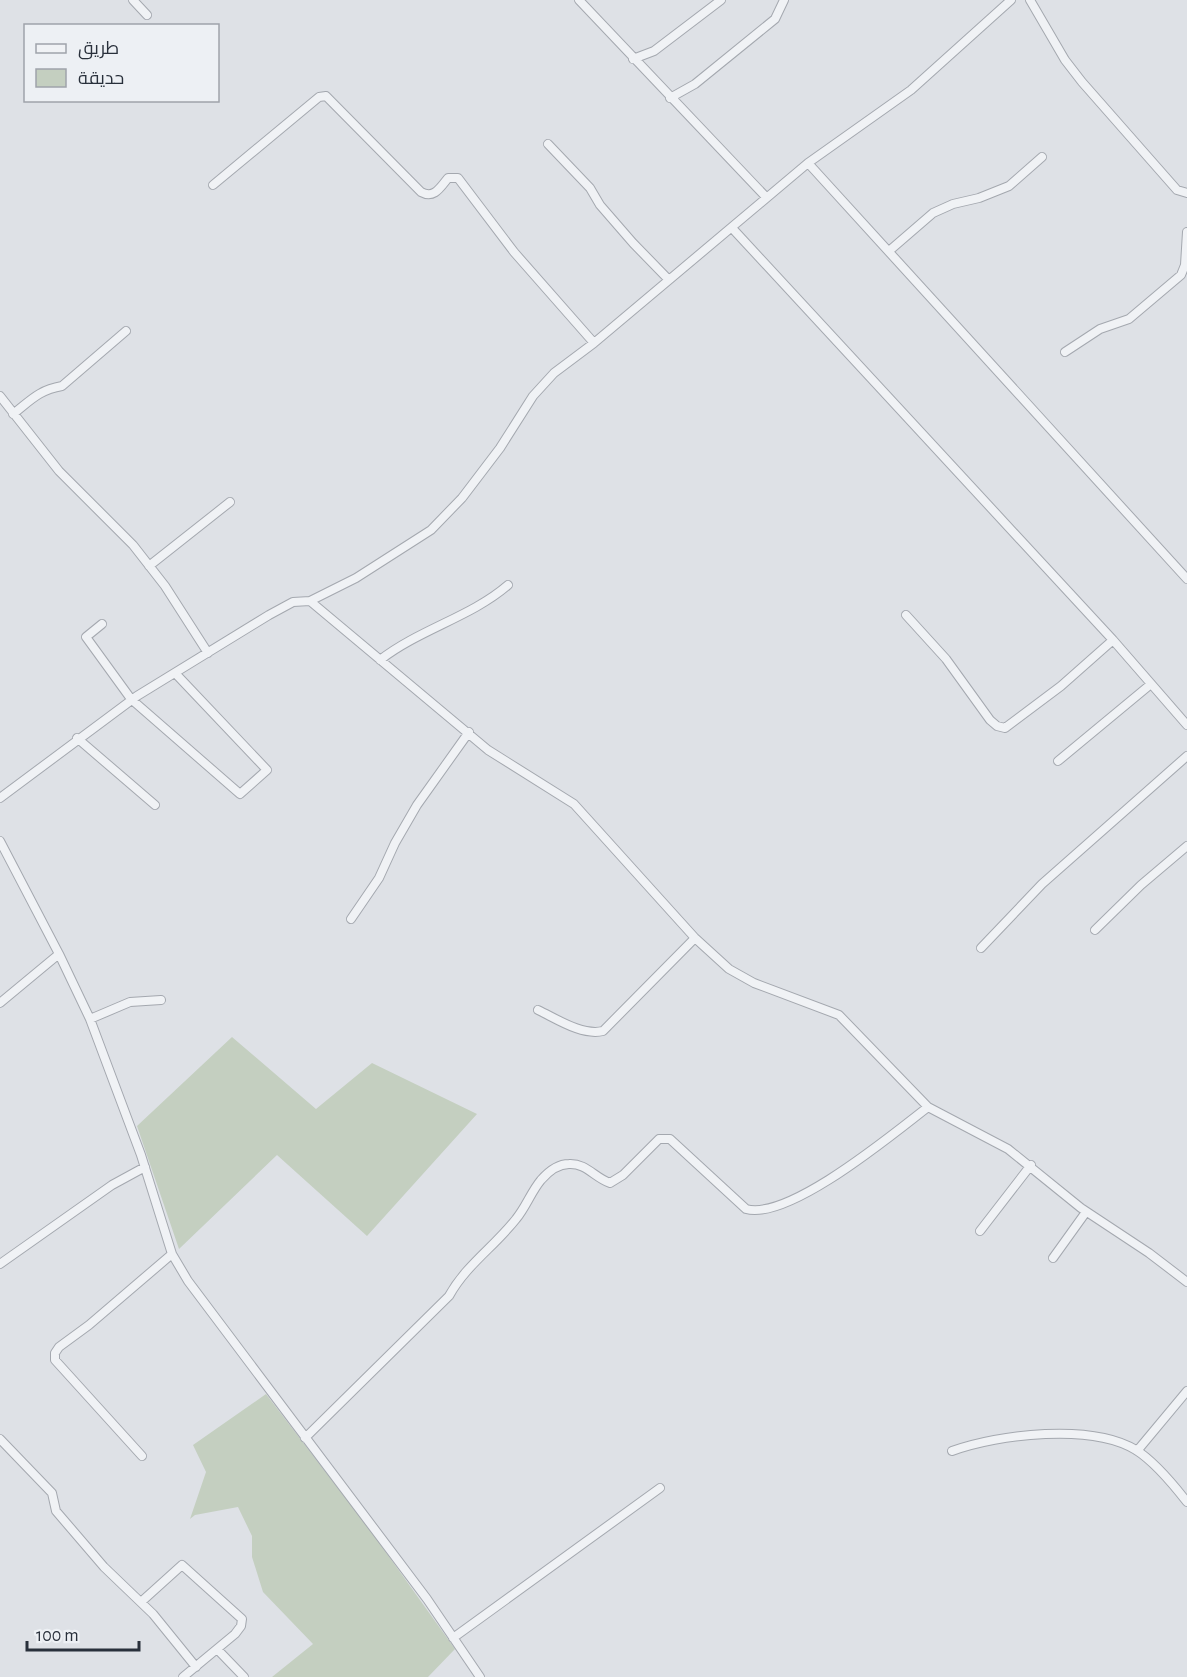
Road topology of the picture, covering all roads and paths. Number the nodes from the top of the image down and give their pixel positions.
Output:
1 (133, 0) edge
2 (579, 0) edge
3 (721, 0) edge
4 (784, 0) edge
5 (1011, 0) edge
6 (1030, 0) edge
7 (147, 15) dead end
8 (633, 59) junction
9 (670, 98) junction
10 (548, 144) dead end
11 (1042, 157) dead end
12 (808, 163) junction
13 (213, 185) dead end
14 (1187, 193) edge
15 (766, 197) junction
16 (732, 228) junction
17 (1187, 232) edge
18 (889, 251) junction
19 (669, 280) junction
20 (126, 331) dead end
21 (594, 343) junction
22 (1065, 352) dead end
23 (0, 396) edge
24 (13, 414) junction
25 (230, 502) dead end
26 (149, 566) junction
27 (1187, 579) edge
28 (508, 585) dead end
29 (310, 601) junction
30 (906, 615) dead end
31 (102, 624) dead end
32 (1113, 640) junction
33 (208, 653) junction
34 (381, 660) junction
35 (175, 673) junction
36 (1151, 684) junction
37 (131, 699) junction
38 (1187, 725) edge
39 (470, 732) junction
40 (77, 738) junction
41 (1187, 756) edge
42 (1058, 761) dead end
43 (0, 798) edge
44 (155, 805) dead end
45 (0, 841) edge
46 (1187, 846) edge
47 (351, 919) dead end
48 (1095, 930) dead end
49 (695, 938) junction
50 (981, 948) dead end
51 (59, 954) junction
52 (161, 1000) dead end
53 (0, 1003) edge
54 (538, 1011) dead end
55 (90, 1019) junction
56 (928, 1107) junction
57 (1031, 1165) junction
58 (145, 1167) junction
59 (1086, 1212) junction
60 (980, 1231) dead end
61 (172, 1254) junction
62 (1053, 1258) dead end
63 (0, 1264) edge
64 (1187, 1282) edge
65 (1187, 1391) edge
66 (305, 1438) junction
67 (0, 1439) edge
68 (952, 1451) dead end
69 (1137, 1451) junction
70 (142, 1456) dead end
71 (660, 1488) dead end
72 (1187, 1502) edge
73 (141, 1602) junction
74 (453, 1638) junction
75 (217, 1649) junction
76 (196, 1667) junction
77 (183, 1677) edge
78 (244, 1677) edge
79 (480, 1677) edge

1 - 7 street
2 - 8 street
3 - 8 street
4 - 9 street
5 - 12 street
6 - 14 street
8 - 9 street
9 - 15 street
10 - 19 street
11 - 18 street
12 - 15 street
12 - 18 street
13 - 21 street
15 - 16 street
16 - 19 street
16 - 32 street
17 - 22 street
18 - 27 street
19 - 21 street
20 - 24 street
21 - 29 street
23 - 24 street
24 - 26 street
25 - 26 street
26 - 33 street
28 - 34 street
29 - 33 street
29 - 34 street
30 - 32 street
31 - 37 street
32 - 36 street
33 - 35 street
34 - 39 street
35 - 37 street
35 - 37 street
36 - 38 street
36 - 42 street
37 - 40 street
39 - 47 street
39 - 49 street
40 - 43 street
40 - 44 street
41 - 50 street
45 - 51 street
46 - 48 street
49 - 54 street
49 - 56 street
51 - 53 street
51 - 55 street
52 - 55 street
55 - 58 street
56 - 57 street
56 - 66 street
57 - 59 street
57 - 60 street
58 - 61 street
58 - 63 street
59 - 62 street
59 - 64 street
61 - 66 street
61 - 70 street
65 - 69 street
66 - 74 street
67 - 73 street
68 - 69 street
69 - 72 street
71 - 74 street
73 - 75 street
73 - 76 street
74 - 79 street
75 - 76 street
75 - 78 street
76 - 77 street

